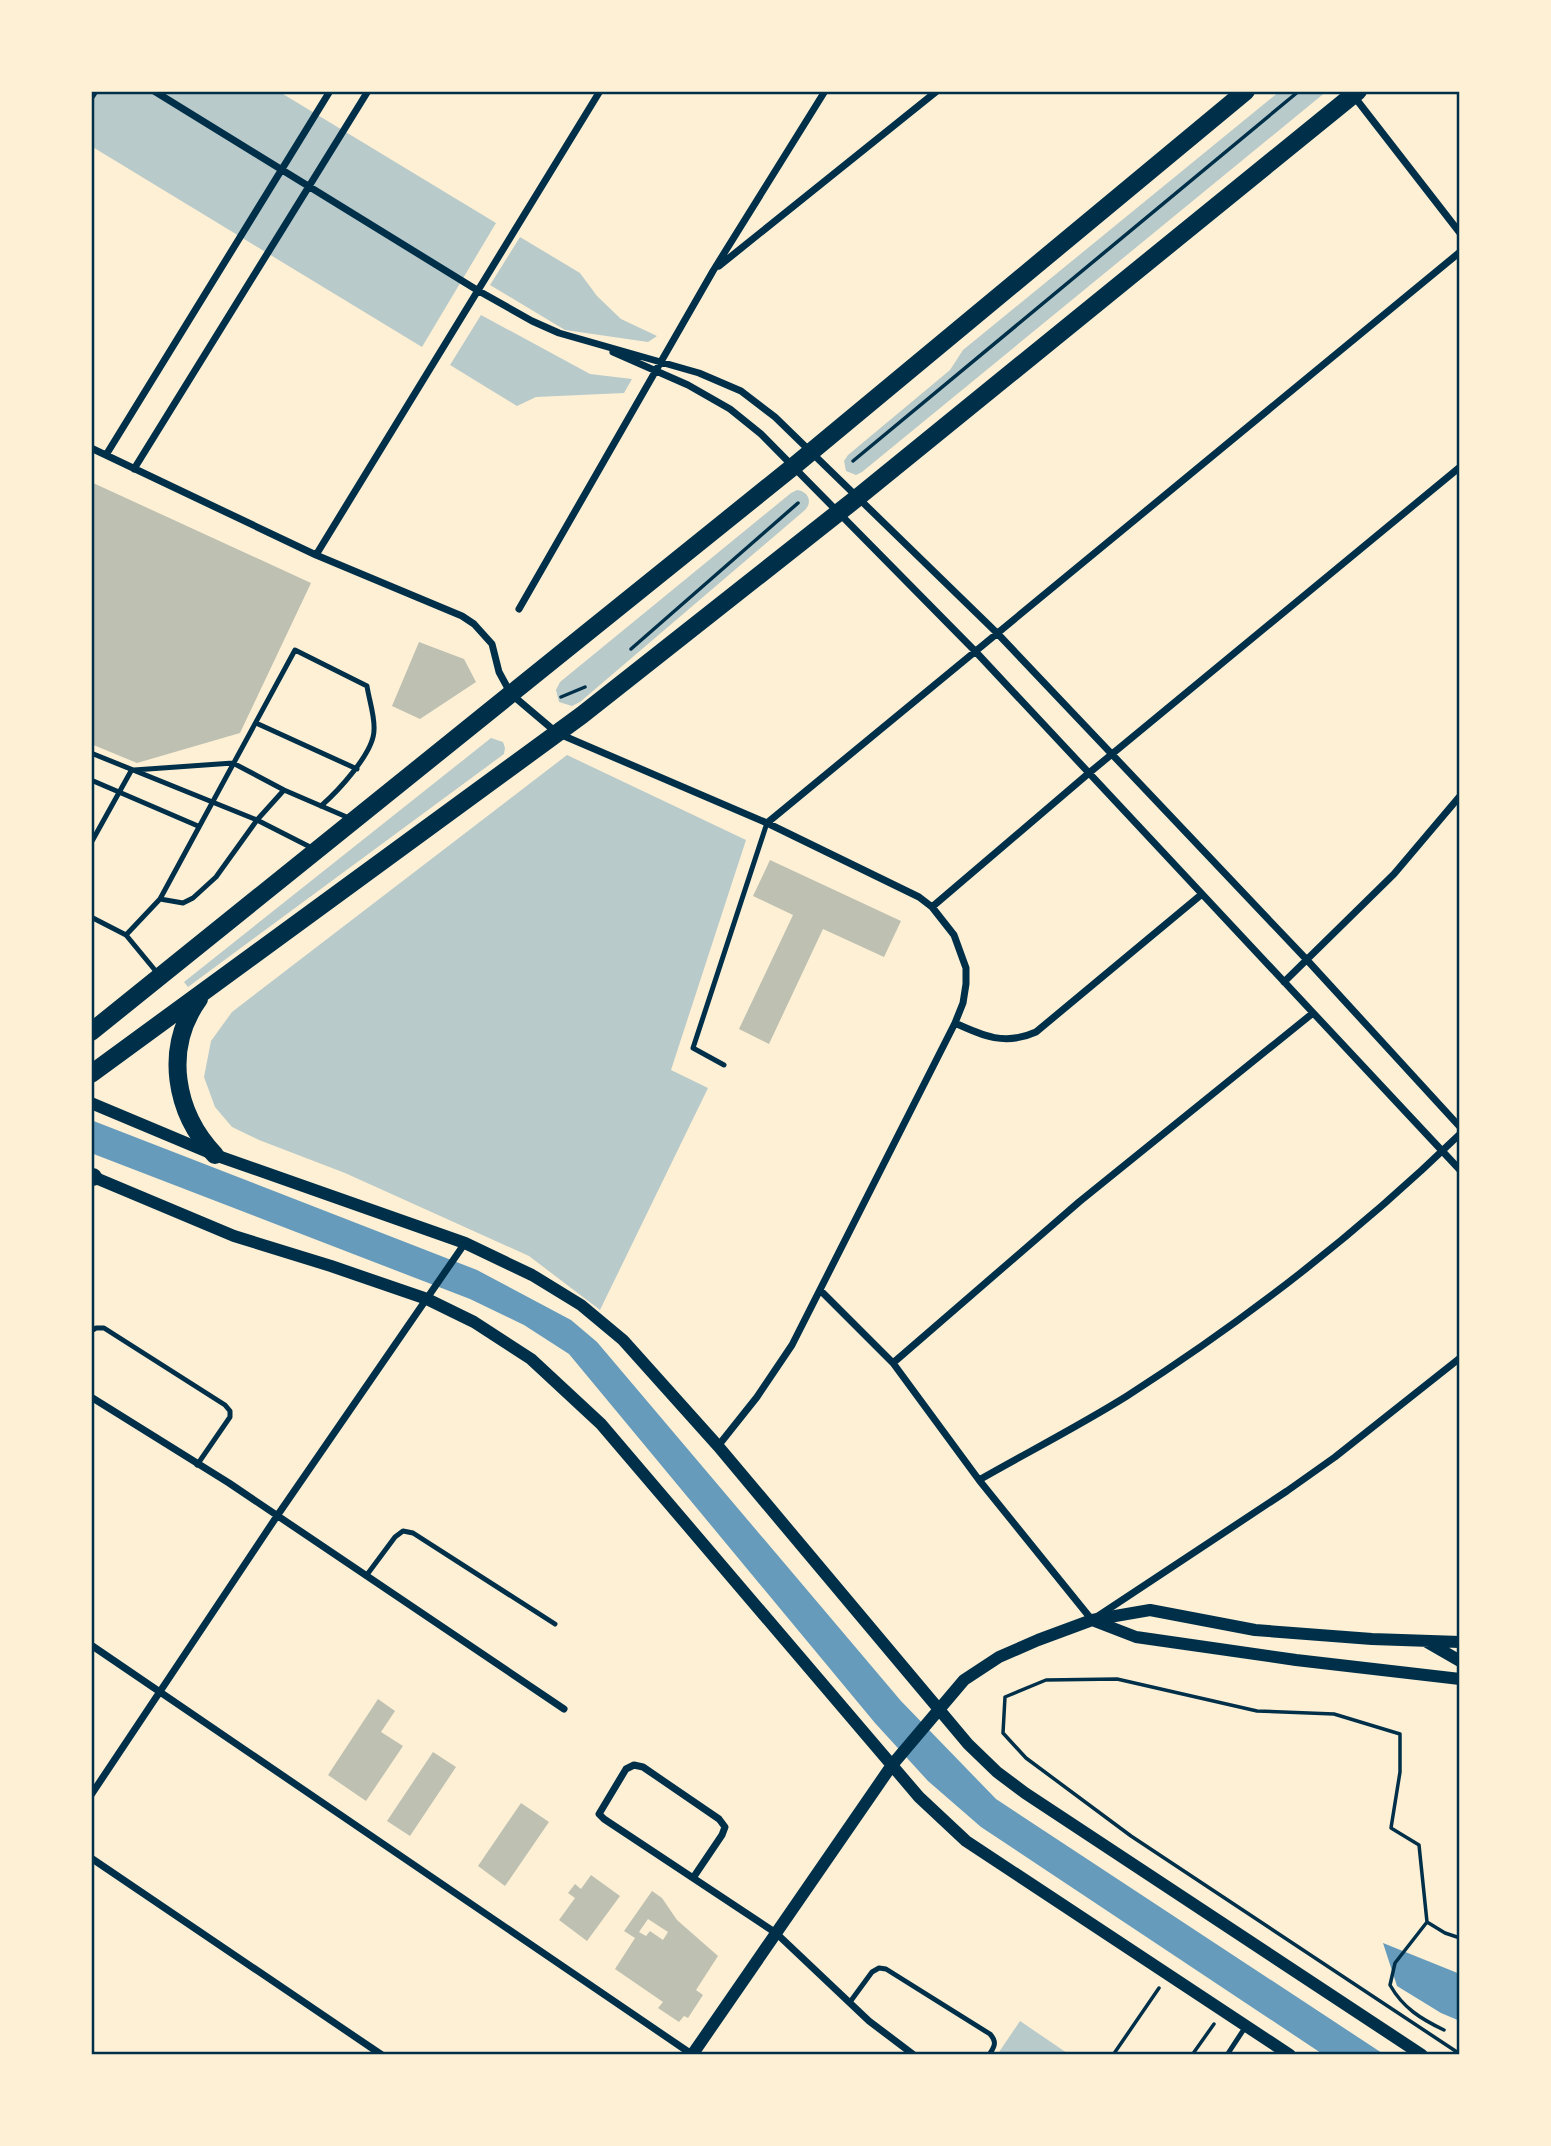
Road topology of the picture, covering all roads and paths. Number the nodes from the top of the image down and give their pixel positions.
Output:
1 (95, 91) edge
2 (153, 91) edge
3 (330, 91) edge
4 (368, 91) edge
5 (600, 91) edge
6 (825, 91) edge
7 (937, 91) edge
8 (1246, 91) edge
9 (1299, 91) edge
10 (1355, 93) edge
11 (91, 97) edge
12 (282, 170) junction
13 (309, 186) junction
14 (1460, 233) edge
15 (1460, 252) edge
16 (713, 271) junction
17 (477, 290) junction
18 (590, 341) junction
19 (660, 360) junction
20 (655, 370) junction
21 (91, 448) edge
22 (811, 451) junction
23 (106, 455) junction
24 (853, 461) dead end
25 (794, 466) junction
26 (1460, 467) edge
27 (134, 468) junction
28 (858, 498) junction
29 (798, 503) dead end
30 (839, 511) junction
31 (316, 555) junction
32 (519, 609) dead end
33 (997, 633) junction
34 (975, 651) junction
35 (621, 658) dead end
36 (590, 685) dead end
37 (511, 694) junction
38 (561, 697) dead end
39 (256, 723) junction
40 (557, 733) junction
41 (91, 753) edge
42 (1111, 755) junction
43 (233, 763) junction
44 (357, 769) junction
45 (131, 771) junction
46 (1089, 773) junction
47 (91, 780) edge
48 (118, 790) junction
49 (284, 790) junction
50 (1460, 796) edge
51 (210, 803) junction
52 (321, 806) junction
53 (257, 820) junction
54 (355, 821) junction
55 (767, 823) junction
56 (198, 826) junction
57 (91, 843) edge
58 (317, 850) junction
59 (1202, 894) junction
60 (159, 899) junction
61 (932, 907) junction
62 (91, 917) edge
63 (126, 935) junction
64 (1307, 960) junction
65 (160, 977) junction
66 (1284, 982) junction
67 (206, 990) junction
68 (123, 1006) junction
69 (1314, 1013) junction
70 (91, 1016) edge
71 (954, 1023) junction
72 (91, 1032) edge
73 (724, 1065) dead end
74 (91, 1074) edge
75 (91, 1103) edge
76 (1460, 1127) edge
77 (1460, 1134) edge
78 (1443, 1151) junction
79 (215, 1155) junction
80 (1460, 1170) edge
81 (92, 1176) edge
82 (462, 1248) junction
83 (820, 1290) junction
84 (430, 1295) junction
85 (91, 1331) edge
86 (1460, 1358) edge
87 (892, 1363) junction
88 (91, 1397) edge
89 (718, 1446) junction
90 (197, 1465) junction
91 (979, 1480) junction
92 (277, 1516) junction
93 (366, 1576) junction
94 (1092, 1620) junction
95 (555, 1624) dead end
96 (1425, 1641) junction
97 (1460, 1642) edge
98 (91, 1645) edge
99 (1460, 1661) edge
100 (1460, 1679) edge
101 (160, 1692) junction
102 (564, 1709) dead end
103 (934, 1713) junction
104 (894, 1762) junction
105 (91, 1795) edge
106 (91, 1858) edge
107 (693, 1878) junction
108 (1427, 1922) junction
109 (776, 1934) junction
110 (1460, 1938) edge
111 (1168, 1974) junction
112 (850, 2002) junction
113 (1223, 2010) junction
114 (1247, 2026) junction
115 (1444, 2030) dead end
116 (1460, 2054) edge
117 (382, 2055) edge
118 (692, 2055) edge
119 (915, 2055) edge
120 (989, 2055) edge
121 (1113, 2055) edge
122 (1192, 2055) edge
123 (1227, 2055) edge
124 (1290, 2055) edge
125 (1422, 2055) edge

1 - 11 street
2 - 12 street
3 - 12 street
4 - 13 street
5 - 17 street
6 - 16 street
7 - 16 street
8 - 22 main road
9 - 24 path
10 - 14 street
10 - 28 main road
12 - 13 street
12 - 23 street
13 - 17 street
13 - 27 street
15 - 33 street
16 - 19 street
17 - 18 street
17 - 31 street
18 - 19 street
18 - 20 street
19 - 20 street
19 - 22 street
20 - 25 street
20 - 32 street
21 - 23 street
22 - 25 main road
22 - 28 street
23 - 27 street
25 - 30 street
25 - 37 main road
26 - 42 street
27 - 31 street
28 - 30 main road
28 - 33 street
29 - 35 path
30 - 34 street
30 - 40 main road
31 - 37 street
33 - 34 street
33 - 42 street
34 - 46 street
34 - 55 street
36 - 38 path
37 - 40 street
37 - 54 main road
39 - 43 lane
39 - 44 lane
39 - 44 lane
40 - 55 street
40 - 67 main road
41 - 45 lane
42 - 46 street
42 - 64 street
43 - 45 lane
43 - 49 lane
43 - 51 lane
44 - 52 lane
45 - 48 lane
45 - 51 lane
46 - 59 street
46 - 61 street
47 - 48 lane
48 - 56 lane
48 - 57 lane
49 - 52 lane
49 - 53 lane
50 - 64 street
51 - 53 lane
51 - 56 lane
52 - 54 lane
53 - 58 lane
53 - 60 lane
54 - 58 main road
55 - 61 street
55 - 73 lane
56 - 60 lane
58 - 65 main road
59 - 66 street
59 - 71 street
60 - 63 lane
61 - 71 street
62 - 63 lane
63 - 65 lane
64 - 66 street
64 - 76 street
65 - 68 main road
66 - 69 street
67 - 74 main road
67 - 79 main road
68 - 70 main road
68 - 72 main road
69 - 78 street
69 - 87 street
71 - 83 street
75 - 79 street
77 - 78 street
78 - 80 street
78 - 91 street
79 - 82 street
81 - 84 street
82 - 84 street
82 - 89 street
83 - 87 street
83 - 89 street
84 - 92 street
84 - 104 street
85 - 90 lane
86 - 94 street
87 - 91 street
88 - 90 street
89 - 103 street
90 - 92 street
91 - 94 street
92 - 93 street
92 - 101 street
93 - 95 lane
93 - 102 street
94 - 96 street
94 - 100 street
94 - 103 street
96 - 97 street
96 - 99 street
98 - 101 street
101 - 105 street
101 - 118 street
103 - 104 street
103 - 125 street
104 - 109 street
104 - 111 street
106 - 117 street
107 - 107 street
107 - 109 street
108 - 110 path
108 - 115 path
108 - 116 path
109 - 112 street
109 - 118 street
111 - 113 street
111 - 121 path
112 - 119 street
112 - 120 lane
113 - 114 street
113 - 122 path
114 - 123 lane
114 - 124 street

